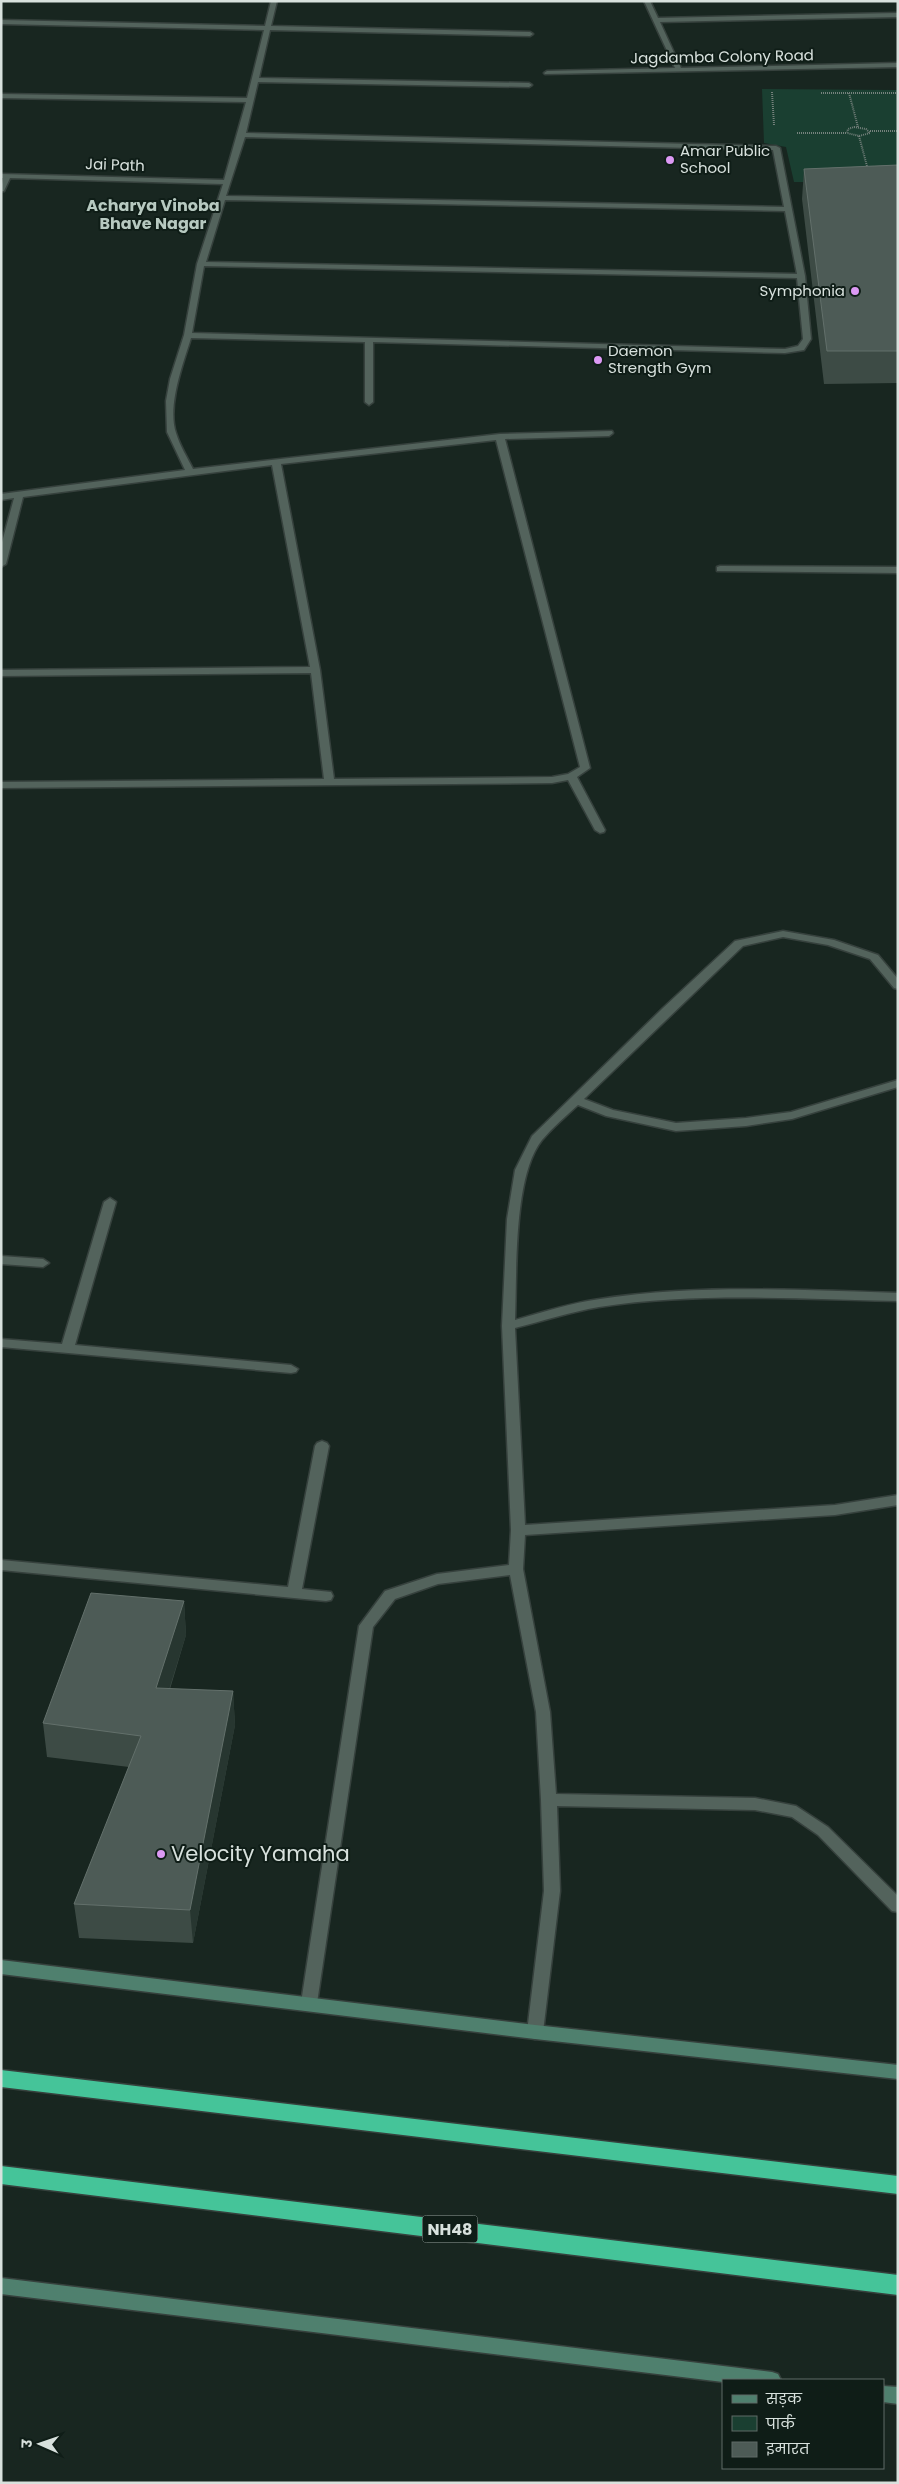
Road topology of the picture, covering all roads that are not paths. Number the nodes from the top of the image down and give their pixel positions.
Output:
1 (274, 1) edge
2 (647, 1) edge
3 (898, 16) edge
4 (657, 20) junction
5 (1, 22) edge
6 (268, 28) junction
7 (530, 34) dead end
8 (898, 65) edge
9 (680, 70) junction
10 (547, 73) dead end
11 (256, 80) junction
12 (529, 85) dead end
13 (1, 96) edge
14 (250, 100) junction
15 (242, 135) junction
16 (4, 176) edge
17 (228, 182) junction
18 (1, 189) edge
19 (224, 198) junction
20 (789, 209) junction
21 (201, 264) junction
22 (801, 276) junction
23 (188, 335) junction
24 (369, 340) junction
25 (369, 402) dead end
26 (609, 433) dead end
27 (500, 437) junction
28 (276, 462) junction
29 (190, 472) junction
30 (19, 495) junction
31 (1, 497) edge
32 (1, 564) edge
33 (720, 569) dead end
34 (898, 570) edge
35 (315, 670) junction
36 (1, 674) edge
37 (571, 776) junction
38 (329, 782) junction
39 (1, 785) edge
40 (600, 830) dead end
41 (898, 986) edge
42 (898, 1083) edge
43 (577, 1100) junction
44 (110, 1202) dead end
45 (1, 1260) edge
46 (43, 1263) dead end
47 (898, 1298) edge
48 (508, 1326) junction
49 (1, 1343) edge
50 (67, 1349) junction
51 (291, 1369) dead end
52 (322, 1446) dead end
53 (898, 1500) edge
54 (518, 1530) junction
55 (1, 1565) edge
56 (516, 1569) junction
57 (294, 1593) junction
58 (326, 1596) dead end
59 (549, 1800) junction
60 (898, 1906) edge
61 (1, 1967) edge
62 (309, 2003) junction
63 (535, 2032) junction
64 (898, 2072) edge
65 (1, 2078) edge
66 (1, 2175) edge
67 (898, 2185) edge
68 (898, 2285) edge
69 (1, 2286) edge
70 (764, 2379) edge
71 (884, 2394) edge
72 (898, 2396) edge

1 - 6 street
2 - 4 street
3 - 4 street
4 - 9 street
5 - 6 street
6 - 7 street
6 - 11 street
8 - 9 street, Jagdamba Colony Road
9 - 10 street, Jagdamba Colony Road
11 - 12 street
11 - 14 street
13 - 14 street
14 - 15 street
15 - 17 street
15 - 20 street
16 - 17 street, Jai Path
16 - 18 street
17 - 19 street
19 - 20 street
19 - 21 street
20 - 22 street
21 - 22 street
21 - 23 street
22 - 24 street
23 - 24 street
23 - 29 street
24 - 25 street
26 - 27 street
27 - 28 street
27 - 37 street
28 - 29 street
28 - 35 street
29 - 30 street
30 - 31 street
30 - 32 street
33 - 34 street
35 - 36 street
35 - 38 street
37 - 38 street
37 - 40 street
38 - 39 street
41 - 43 street
42 - 43 street
43 - 48 street
44 - 50 street
45 - 46 street
47 - 48 street
48 - 54 street
49 - 50 street
50 - 51 street
52 - 57 street
53 - 54 street
54 - 56 street
55 - 57 street
56 - 59 street
56 - 62 street
57 - 58 street
59 - 60 street
59 - 63 street
61 - 62 street
62 - 63 street
63 - 64 street
65 - 67 highway
66 - 68 highway, NH48
69 - 70 street
71 - 72 street

